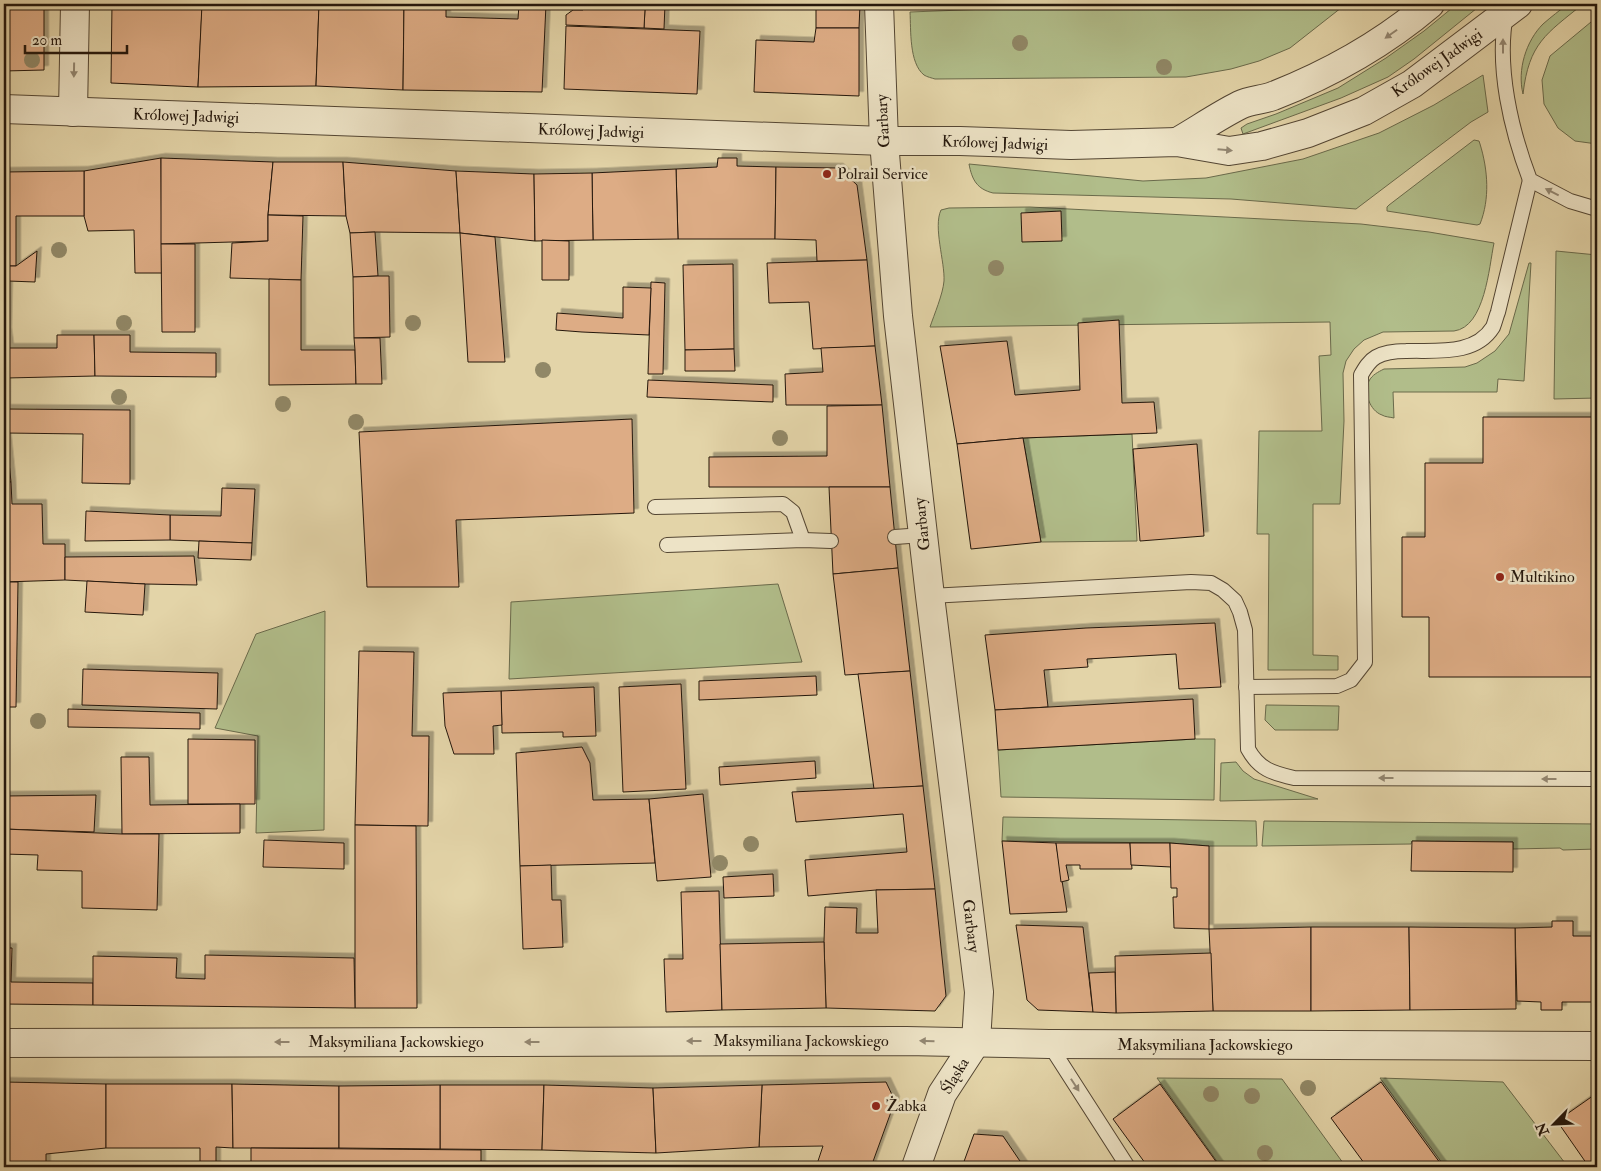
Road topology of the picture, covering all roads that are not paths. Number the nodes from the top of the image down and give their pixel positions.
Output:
1 (74, 4) edge
2 (879, 4) edge
3 (1430, 4) edge
4 (1512, 8) edge
5 (4, 109) edge
6 (73, 112) junction
7 (884, 141) junction
8 (1177, 142) junction
9 (1530, 180) junction
10 (1597, 210) edge
11 (655, 507) dead end
12 (923, 535) junction
13 (894, 537) dead end
14 (803, 540) junction
15 (831, 541) dead end
16 (667, 545) dead end
17 (930, 596) junction
18 (1246, 687) junction
19 (1597, 779) edge
20 (976, 1042) junction
21 (4, 1043) edge
22 (1050, 1044) junction
23 (1597, 1046) edge
24 (916, 1167) edge
25 (1128, 1167) edge

1 -> 6 street
2 - 7 street, Garbary
3 -> 8 street, Królowej Jadwigi
8 -> 4 street, Królowej Jadwigi
9 -> 4 lane
5 - 6 street, Królowej Jadwigi
6 - 7 street, Królowej Jadwigi
7 - 8 street, Królowej Jadwigi
7 - 12 street, Garbary
10 -> 9 lane
9 - 18 lane
11 - 14 lane
12 - 13 lane
12 - 17 street, Garbary
14 - 15 lane
14 - 16 lane
17 - 18 lane
17 - 20 street, Garbary
19 -> 18 lane
20 -> 21 street, Maksymiliana Jackowskiego
20 - 22 street, Maksymiliana Jackowskiego
20 - 24 street, Śląska
22 - 23 street, Maksymiliana Jackowskiego
22 -> 25 lane

